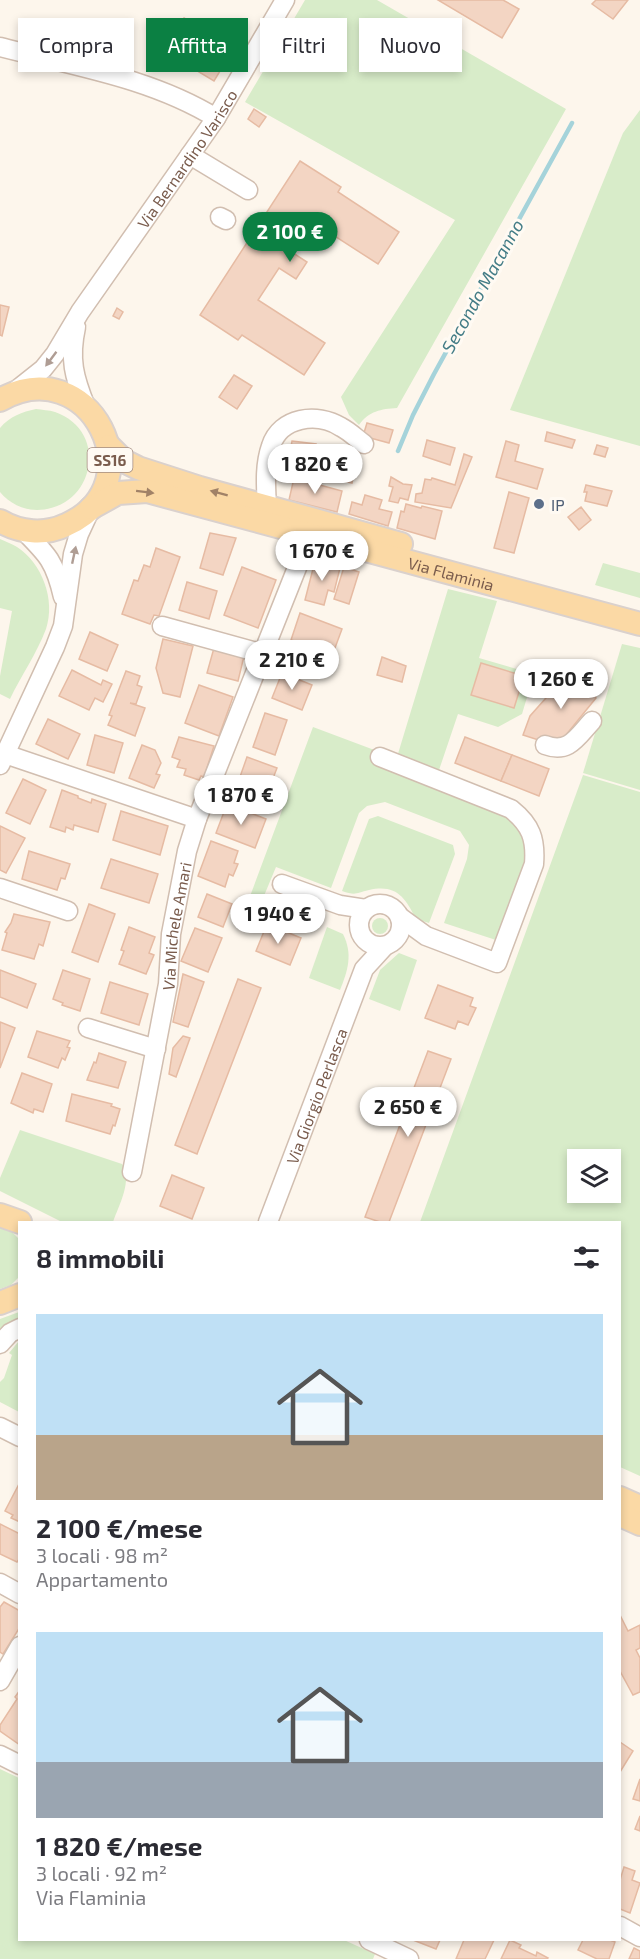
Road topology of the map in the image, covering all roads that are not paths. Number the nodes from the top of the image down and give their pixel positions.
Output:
1 (285, 0) edge
2 (0, 47) edge
3 (216, 118) junction
4 (190, 155) junction
5 (248, 190) dead end
6 (80, 312) junction
7 (5, 397) edge
8 (86, 407) junction
9 (364, 444) dead end
10 (109, 446) junction
11 (267, 507) junction
12 (91, 508) junction
13 (0, 521) edge
14 (23, 530) junction
15 (310, 535) junction
16 (65, 605) junction
17 (640, 610) edge
18 (640, 624) edge
19 (162, 626) dead end
20 (264, 654) junction
21 (592, 721) dead end
22 (545, 745) dead end
23 (380, 757) dead end
24 (2, 760) edge
25 (197, 819) junction
26 (282, 884) dead end
27 (0, 888) edge
28 (340, 905) junction
29 (366, 909) junction
30 (68, 911) dead end
31 (400, 917) junction
32 (360, 931) junction
33 (426, 936) junction
34 (391, 942) junction
35 (364, 969) junction
36 (88, 1028) dead end
37 (156, 1049) junction
38 (132, 1172) dead end
39 (0, 1215) edge
40 (18, 1221) edge
41 (268, 1221) edge
42 (18, 1296) edge
43 (0, 1303) edge
44 (18, 1329) edge
45 (0, 1344) edge
46 (0, 1427) edge
47 (18, 1436) edge
48 (621, 1498) edge
49 (640, 1507) edge
50 (621, 1515) edge
51 (640, 1524) edge
52 (0, 1583) edge
53 (18, 1593) edge
54 (18, 1650) edge
55 (0, 1681) edge
56 (0, 1755) edge
57 (18, 1764) edge
58 (621, 1927) edge
59 (640, 1937) edge
60 (370, 1941) edge
61 (388, 1954) edge
62 (409, 1959) edge

1 - 3 street, Via Bernardino Varisco
2 - 3 street
3 - 4 street, Via Bernardino Varisco
4 - 5 street
4 - 6 street, Via Bernardino Varisco
6 -> 7 street, Via Bernardino Varisco
6 - 8 street, Via Bernardino Varisco
7 - 8 main road, SS16
8 - 10 main road, SS16
9 - 11 street
11 -> 10 main road, Via Flaminia / SS16
10 - 12 main road, SS16
11 - 17 main road, Via Flaminia / SS16
12 - 14 main road, SS16
12 -> 15 main road, Via Flaminia / SS16
16 -> 12 street
13 - 14 main road, SS16
14 - 16 street
15 - 18 main road, Via Flaminia / SS16
15 - 20 street, Via Michele Amari
16 - 24 street
19 - 20 street
20 - 25 street, Via Michele Amari
21 - 22 street
23 - 33 street
24 - 25 street
25 - 37 street, Via Michele Amari
26 - 28 street
27 - 30 street
28 - 29 street
28 - 32 street
29 - 31 street
29 - 32 street, Via Giorgio Perlasca
31 - 33 street
31 - 34 street
32 - 34 street
32 - 35 street, Via Giorgio Perlasca
33 - 34 street
34 - 35 street, Via Giorgio Perlasca
35 - 41 street, Via Giorgio Perlasca
36 - 37 street
37 - 38 street, Via Michele Amari
39 - 40 main road
42 - 43 main road
44 - 45 street
46 - 47 street
48 - 49 main road
50 - 51 main road
52 - 53 street
54 - 55 street
56 - 57 street
58 - 59 street
60 - 61 street
61 - 62 street

